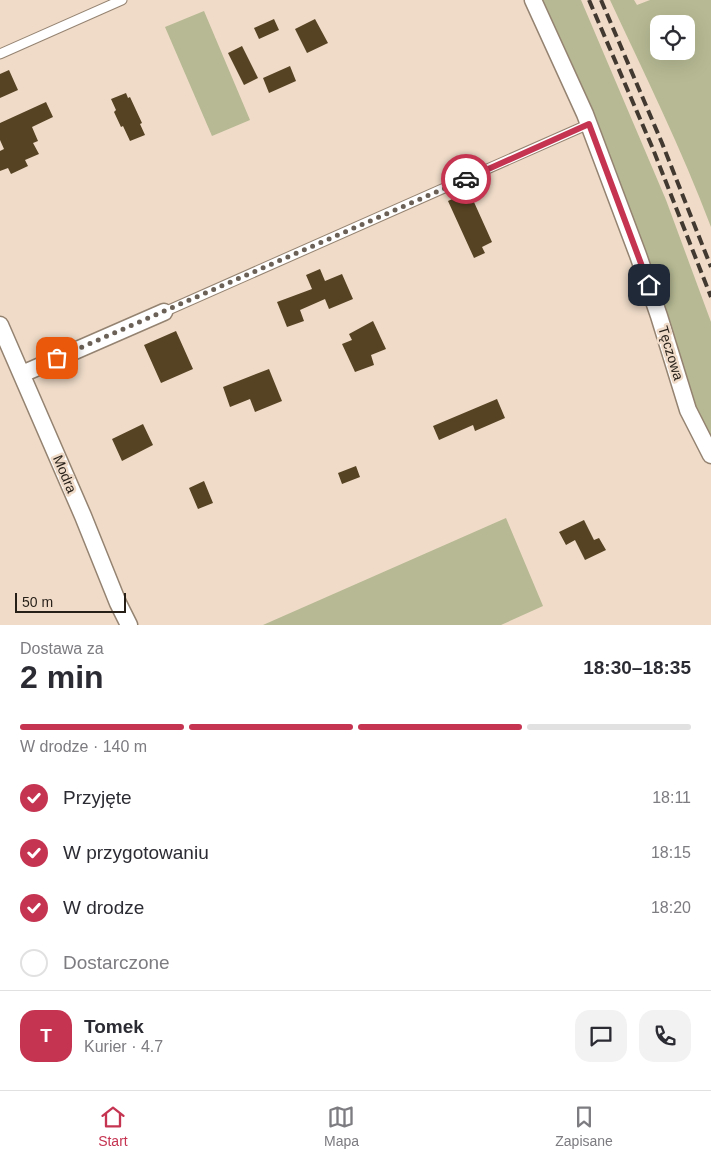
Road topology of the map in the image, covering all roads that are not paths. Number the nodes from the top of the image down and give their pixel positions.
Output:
1 (122, 0) edge
2 (533, 0) edge
3 (0, 54) edge
4 (589, 124) junction
5 (164, 312) joint
6 (0, 324) edge
7 (22, 374) junction
8 (711, 455) edge
9 (129, 625) edge

1 - 3 lane
2 - 4 street, Tęczowa
4 - 5 lane
4 - 8 street, Tęczowa
5 - 7 street
6 - 7 street, Modra
7 - 9 street, Modra

